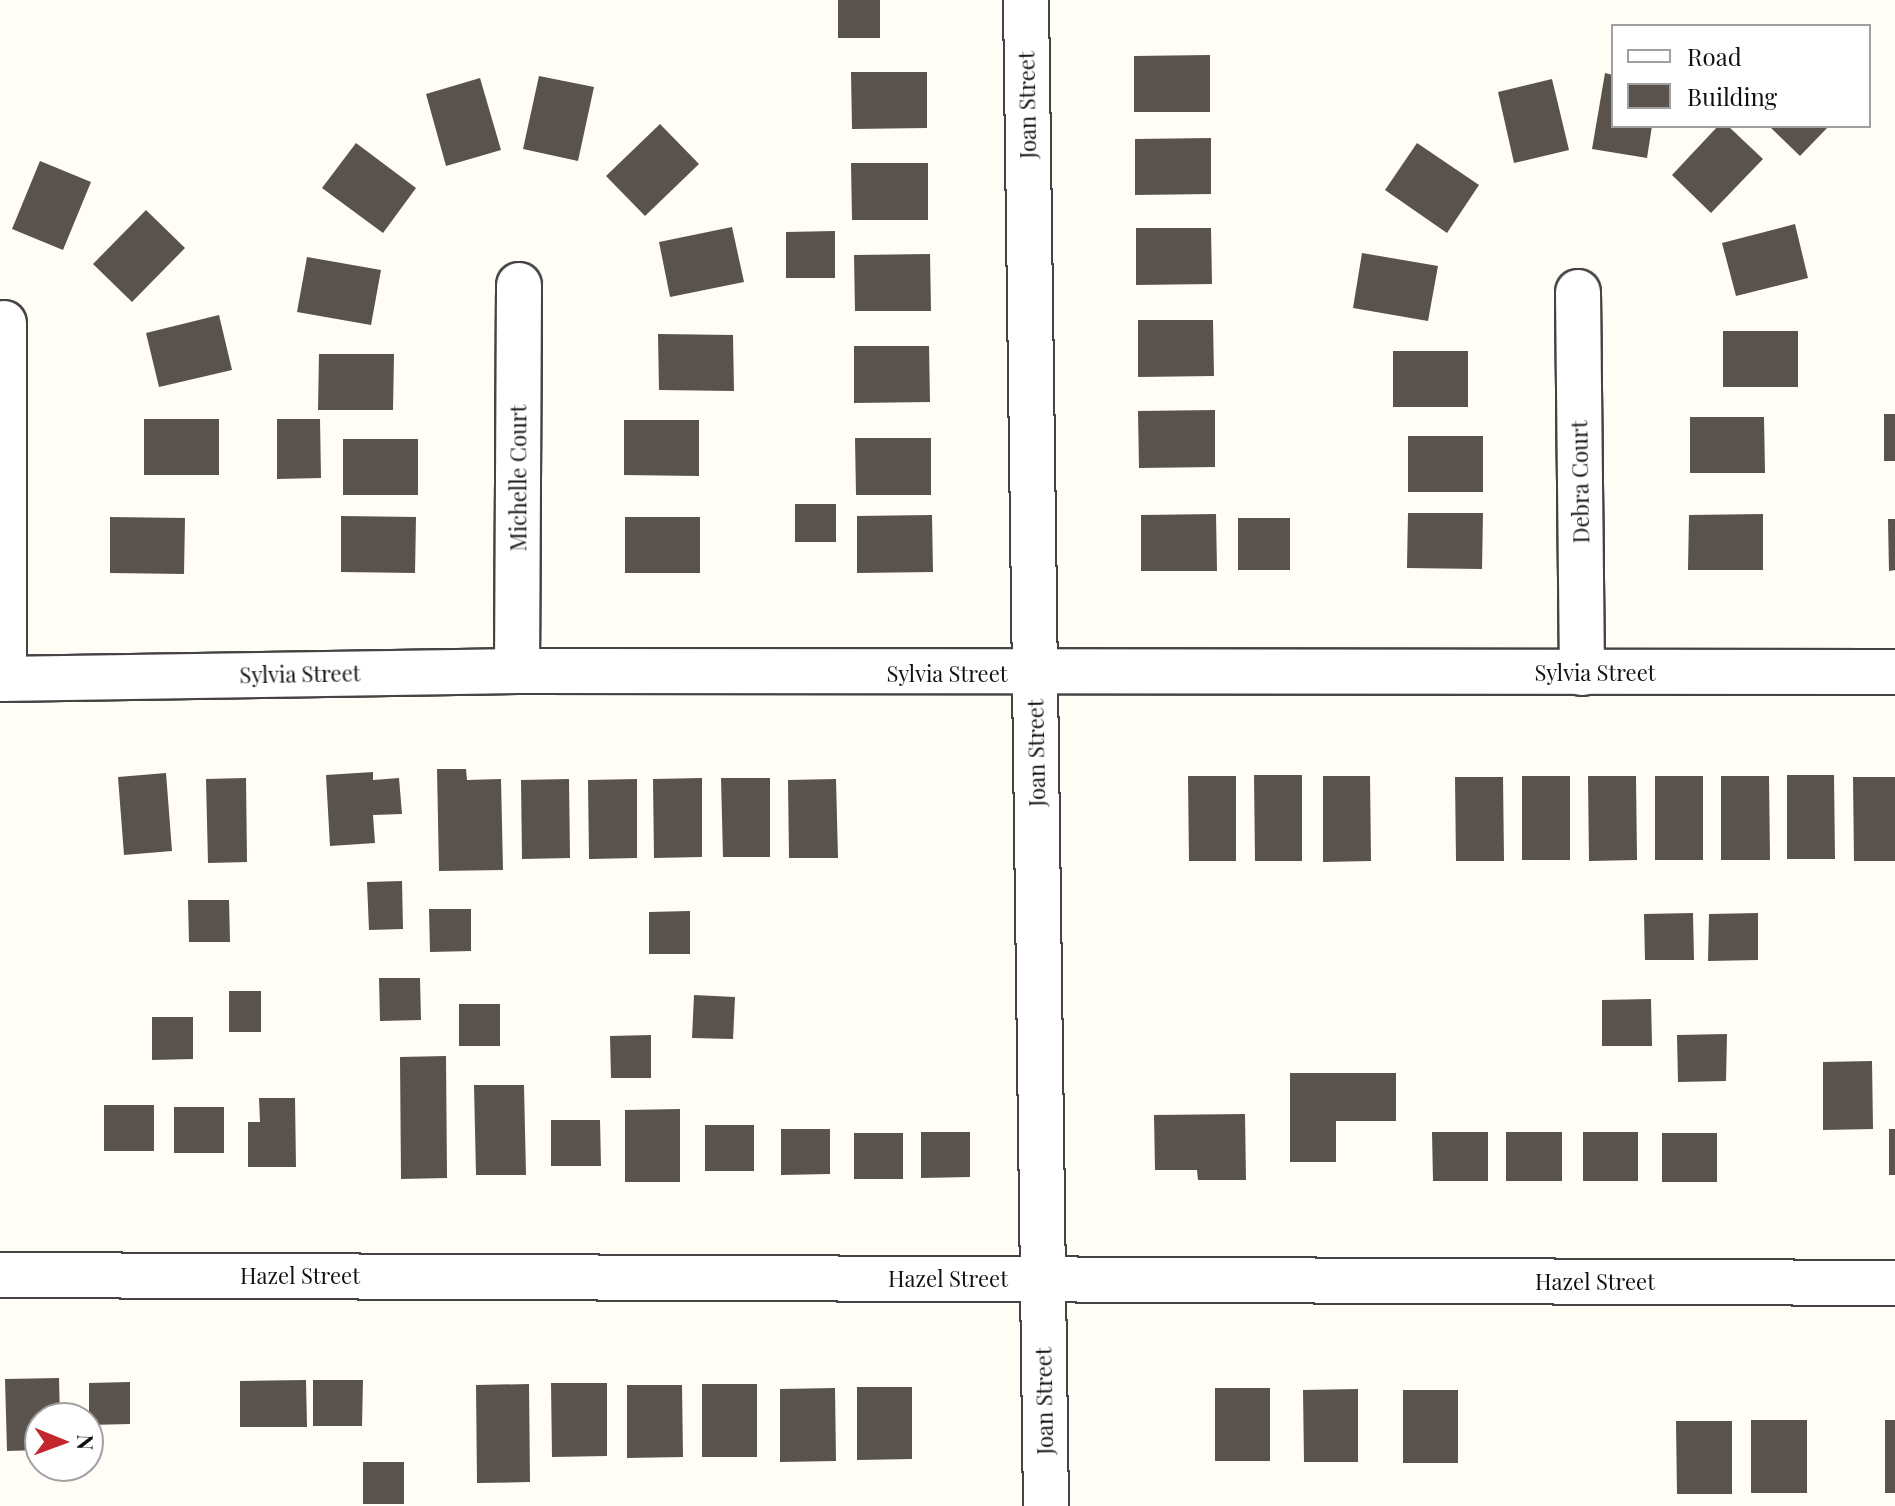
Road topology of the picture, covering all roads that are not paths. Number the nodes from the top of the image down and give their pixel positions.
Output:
1 (1026, 0) edge
2 (519, 285) dead end
3 (1578, 292) dead end
4 (4, 323) dead end
5 (517, 671) junction
6 (1895, 672) edge
7 (1582, 673) junction
8 (1035, 675) junction
9 (2, 679) edge
10 (0, 1275) edge
11 (1043, 1279) junction
12 (1895, 1283) edge
13 (1046, 1506) edge

1 - 8 street, Joan Street
2 - 5 street, Michelle Court
3 - 7 street, Debra Court
4 - 9 street
5 - 8 street, Sylvia Street
5 - 9 street, Sylvia Street
6 - 7 street, Sylvia Street
7 - 8 street, Sylvia Street
8 - 11 street, Joan Street
10 - 11 street, Hazel Street
11 - 12 street, Hazel Street
11 - 13 street, Joan Street

